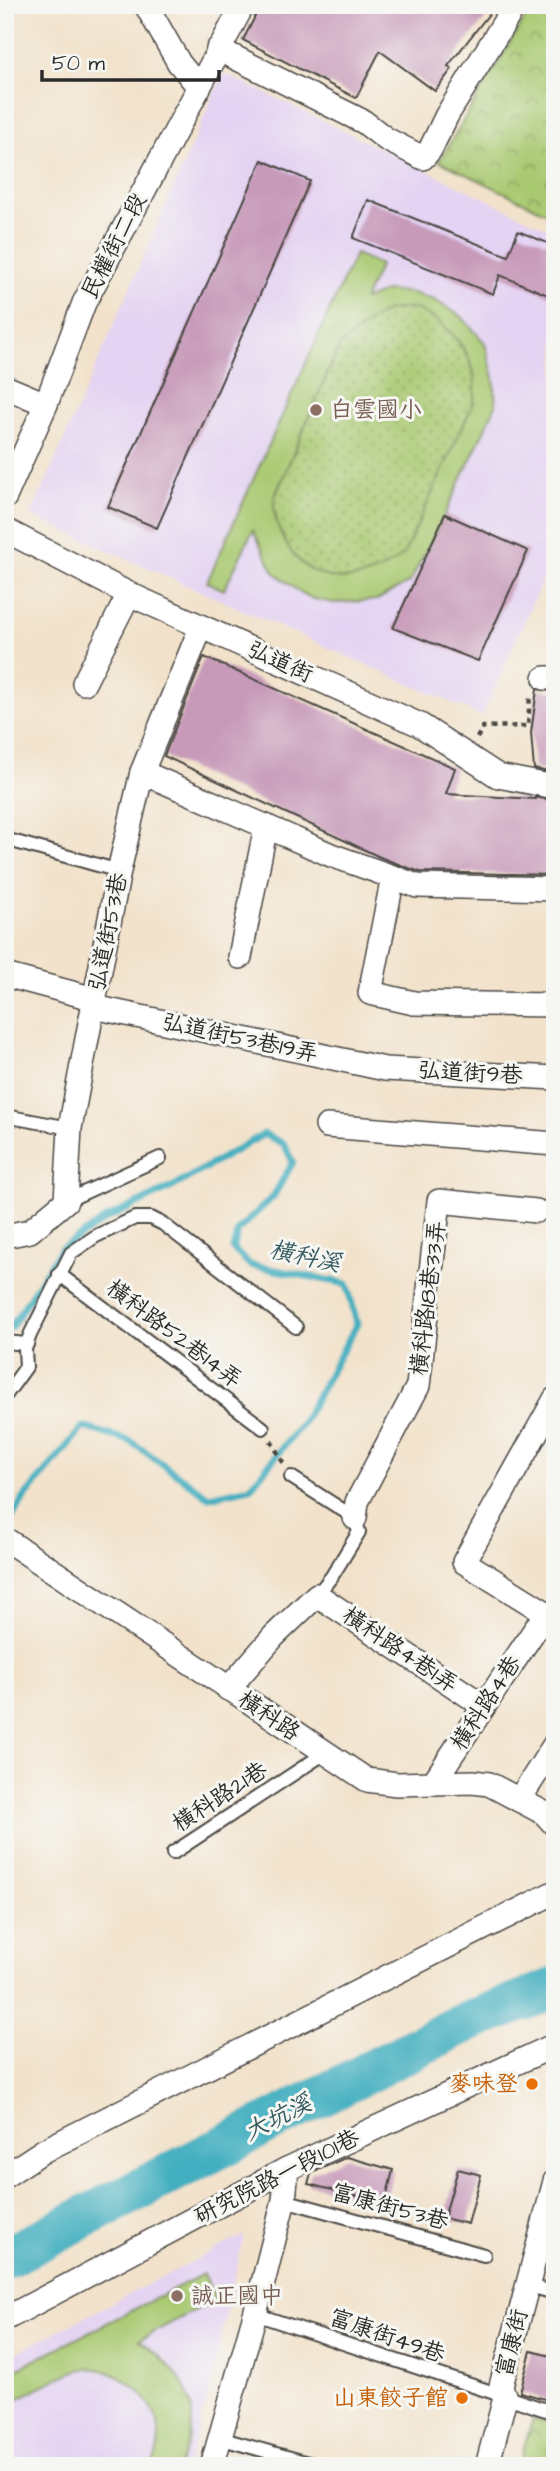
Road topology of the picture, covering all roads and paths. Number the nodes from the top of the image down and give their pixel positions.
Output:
1 (146, 5) edge
2 (243, 5) edge
3 (515, 5) edge
4 (218, 49) junction
5 (198, 86) junction
6 (5, 387) edge
7 (46, 404) junction
8 (5, 497) edge
9 (5, 530) edge
10 (129, 594) junction
11 (201, 627) junction
12 (550, 678) edge
13 (84, 683) dead end
14 (468, 756) junction
15 (142, 772) junction
16 (555, 788) edge
17 (266, 826) junction
18 (5, 839) edge
19 (119, 870) junction
20 (393, 877) junction
21 (555, 890) edge
22 (240, 957) dead end
23 (5, 975) edge
24 (95, 1003) junction
25 (555, 1005) edge
26 (385, 1069) joint
27 (555, 1078) edge
28 (5, 1116) edge
29 (327, 1126) dead end
30 (70, 1128) junction
31 (555, 1144) edge
32 (160, 1158) dead end
33 (555, 1185) edge
34 (66, 1200) junction
35 (536, 1210) joint
36 (5, 1236) edge
37 (59, 1273) junction
38 (296, 1327) dead end
39 (5, 1342) edge
40 (27, 1344) junction
41 (5, 1396) edge
42 (555, 1398) edge
43 (263, 1428) joint
44 (291, 1477) joint
45 (355, 1518) junction
46 (10, 1542) edge
47 (317, 1595) junction
48 (550, 1616) edge
49 (228, 1689) junction
50 (484, 1706) junction
51 (555, 1744) edge
52 (325, 1753) junction
53 (433, 1783) junction
54 (519, 1800) junction
55 (555, 1825) edge
56 (173, 1853) dead end
57 (555, 1892) edge
58 (555, 2045) edge
59 (43, 2151) junction
60 (5, 2163) edge
61 (287, 2169) junction
62 (5, 2176) edge
63 (555, 2180) edge
64 (285, 2200) junction
65 (547, 2241) edge
66 (484, 2255) dead end
67 (526, 2285) junction
68 (555, 2293) edge
69 (255, 2314) junction
70 (5, 2319) edge
71 (505, 2398) junction
72 (555, 2413) edge
73 (219, 2438) junction
74 (315, 2465) edge
75 (212, 2466) edge
76 (487, 2466) edge

1 - 5 street
2 - 4 street, 民權街二段
3 - 4 street
4 - 5 street, 民權街二段
5 - 7 street, 民權街二段
6 - 7 street
7 - 8 street, 民權街二段
9 - 10 street, 弘道街
10 - 11 street, 弘道街
10 - 13 street
11 - 14 street, 弘道街
11 - 15 street, 弘道街53巷
12 - 14 path
14 - 16 street, 弘道街
15 - 17 street
15 - 19 street, 弘道街53巷
17 - 20 street
17 - 22 street
18 - 19 lane
19 - 24 street, 弘道街53巷
20 - 21 street
20 - 25 street
23 - 24 street, 弘道街53巷19弄
24 - 26 street, 弘道街53巷19弄
24 - 30 street, 弘道街53巷
26 - 27 street, 弘道街9巷
28 - 30 lane
29 - 31 street
30 - 34 street, 弘道街53巷
32 - 34 lane
33 - 35 lane
34 - 36 street
35 - 45 street, 橫科路18巷33弄
37 - 38 lane
37 - 40 lane
37 - 43 lane, 橫科路52巷14弄
39 - 40 lane
40 - 41 lane
42 - 48 street, 橫科路4巷
43 - 44 path
44 - 45 lane
45 - 47 lane
46 - 49 street, 橫科路
47 - 49 street
47 - 50 street, 橫科路4巷1弄
48 - 50 street, 橫科路4巷
49 - 52 street, 橫科路
50 - 53 street, 橫科路4巷
51 - 54 street
52 - 53 street, 橫科路
52 - 56 lane, 橫科路21巷
53 - 54 street, 橫科路
54 - 55 street, 橫科路
57 - 59 street
58 - 61 street, 研究院路一段101巷
59 - 60 street
59 - 62 street
61 - 64 street
61 - 70 street, 研究院路一段101巷
63 - 65 street, 富康街
64 - 66 lane, 富康街53巷
64 - 69 street
65 - 67 street, 富康街
67 - 68 lane
67 - 71 street, 富康街
69 - 71 lane, 富康街49巷
69 - 73 street
71 - 72 lane, 富康街49巷
71 - 76 street, 富康街
73 - 74 lane
73 - 75 street

